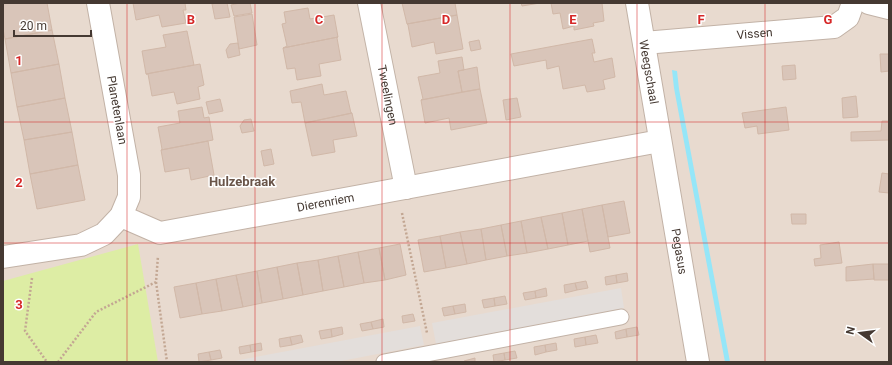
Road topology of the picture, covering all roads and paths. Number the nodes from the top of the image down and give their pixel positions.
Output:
1 (98, 3) edge
2 (369, 3) edge
3 (637, 3) edge
4 (852, 3) edge
5 (868, 3) edge
6 (889, 8) edge
7 (644, 43) junction
8 (660, 141) junction
9 (402, 188) junction
10 (121, 216) junction
11 (160, 234) junction
12 (28, 254) junction
13 (3, 257) edge
14 (156, 282) junction
15 (621, 317) dead end
16 (431, 353) junction
17 (47, 362) edge
18 (58, 362) edge
19 (167, 362) edge
20 (384, 362) edge
21 (698, 362) edge

1 - 10 street, Planetenlaan
2 - 9 street, Tweelingen
3 - 7 street, Weegschaal
4 - 7 street, Vissen
5 - 6 street
7 - 8 street, Weegschaal
8 - 9 street, Dierenriem
8 - 21 street, Pegasus
9 - 11 street, Dierenriem
9 - 16 path
10 - 11 street
10 - 12 street
11 - 14 path
12 - 13 street
12 - 17 path
14 - 18 path
14 - 19 path
15 - 16 lane
16 - 20 lane

